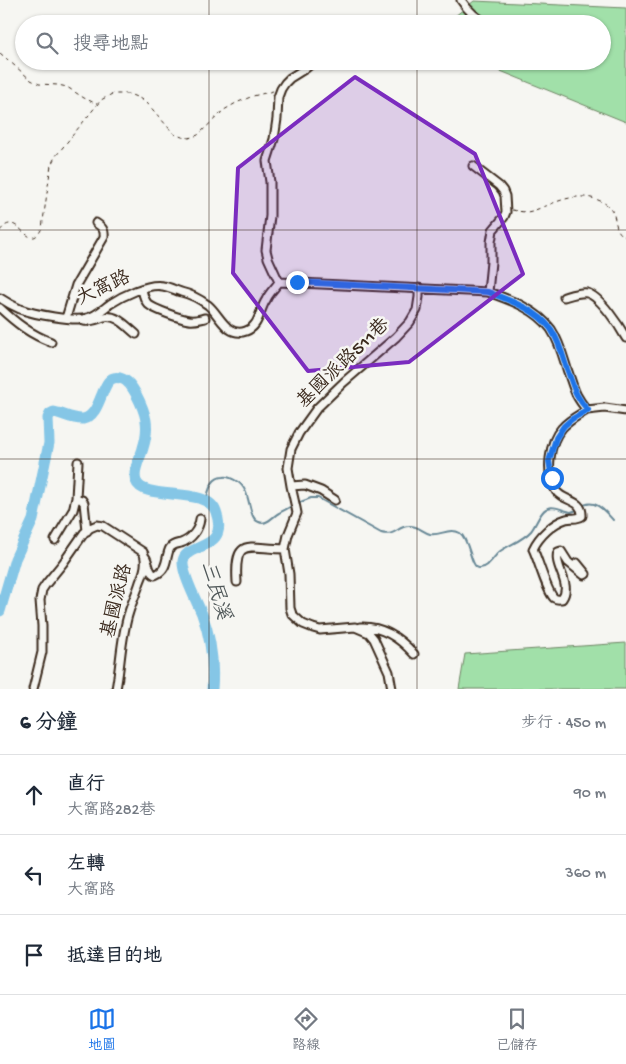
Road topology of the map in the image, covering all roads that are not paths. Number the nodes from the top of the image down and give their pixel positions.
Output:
1 (461, 0) edge
2 (473, 15) edge
3 (303, 70) edge
4 (474, 166) dead end
5 (96, 223) dead end
6 (279, 282) junction
7 (419, 288) junction
8 (142, 289) junction
9 (488, 292) junction
10 (0, 298) edge
11 (564, 298) dead end
12 (0, 308) edge
13 (66, 318) junction
14 (205, 318) dead end
15 (77, 320) junction
16 (136, 334) dead end
17 (626, 338) edge
18 (51, 342) dead end
19 (588, 410) junction
20 (626, 411) edge
21 (78, 462) dead end
22 (291, 486) junction
23 (76, 498) junction
24 (335, 500) dead end
25 (200, 519) dead end
26 (87, 531) junction
27 (55, 540) dead end
28 (285, 549) junction
29 (145, 556) junction
30 (577, 563) dead end
31 (237, 582) dead end
32 (355, 627) junction
33 (414, 654) dead end
34 (33, 689) edge
35 (116, 689) edge
36 (392, 689) edge

1 - 2 street
3 - 6 street
4 - 9 street
5 - 13 street
6 - 7 street
6 - 8 street, 大窩路
7 - 9 street
7 - 22 street, 基國派路511巷
8 - 14 street
8 - 15 street, 大窩路
9 - 19 street
10 - 13 street, 大窩路
11 - 17 street
12 - 18 street
13 - 15 street, 大窩路
15 - 16 street
19 - 20 street
19 - 30 street
21 - 23 street
22 - 24 street
22 - 28 street, 基國派路511巷
23 - 26 street
23 - 27 street
25 - 29 street
26 - 29 street, 基國派路
26 - 34 street
28 - 31 street
28 - 32 street, 基國派路511巷
29 - 35 street, 基國派路
32 - 33 street
32 - 36 street

